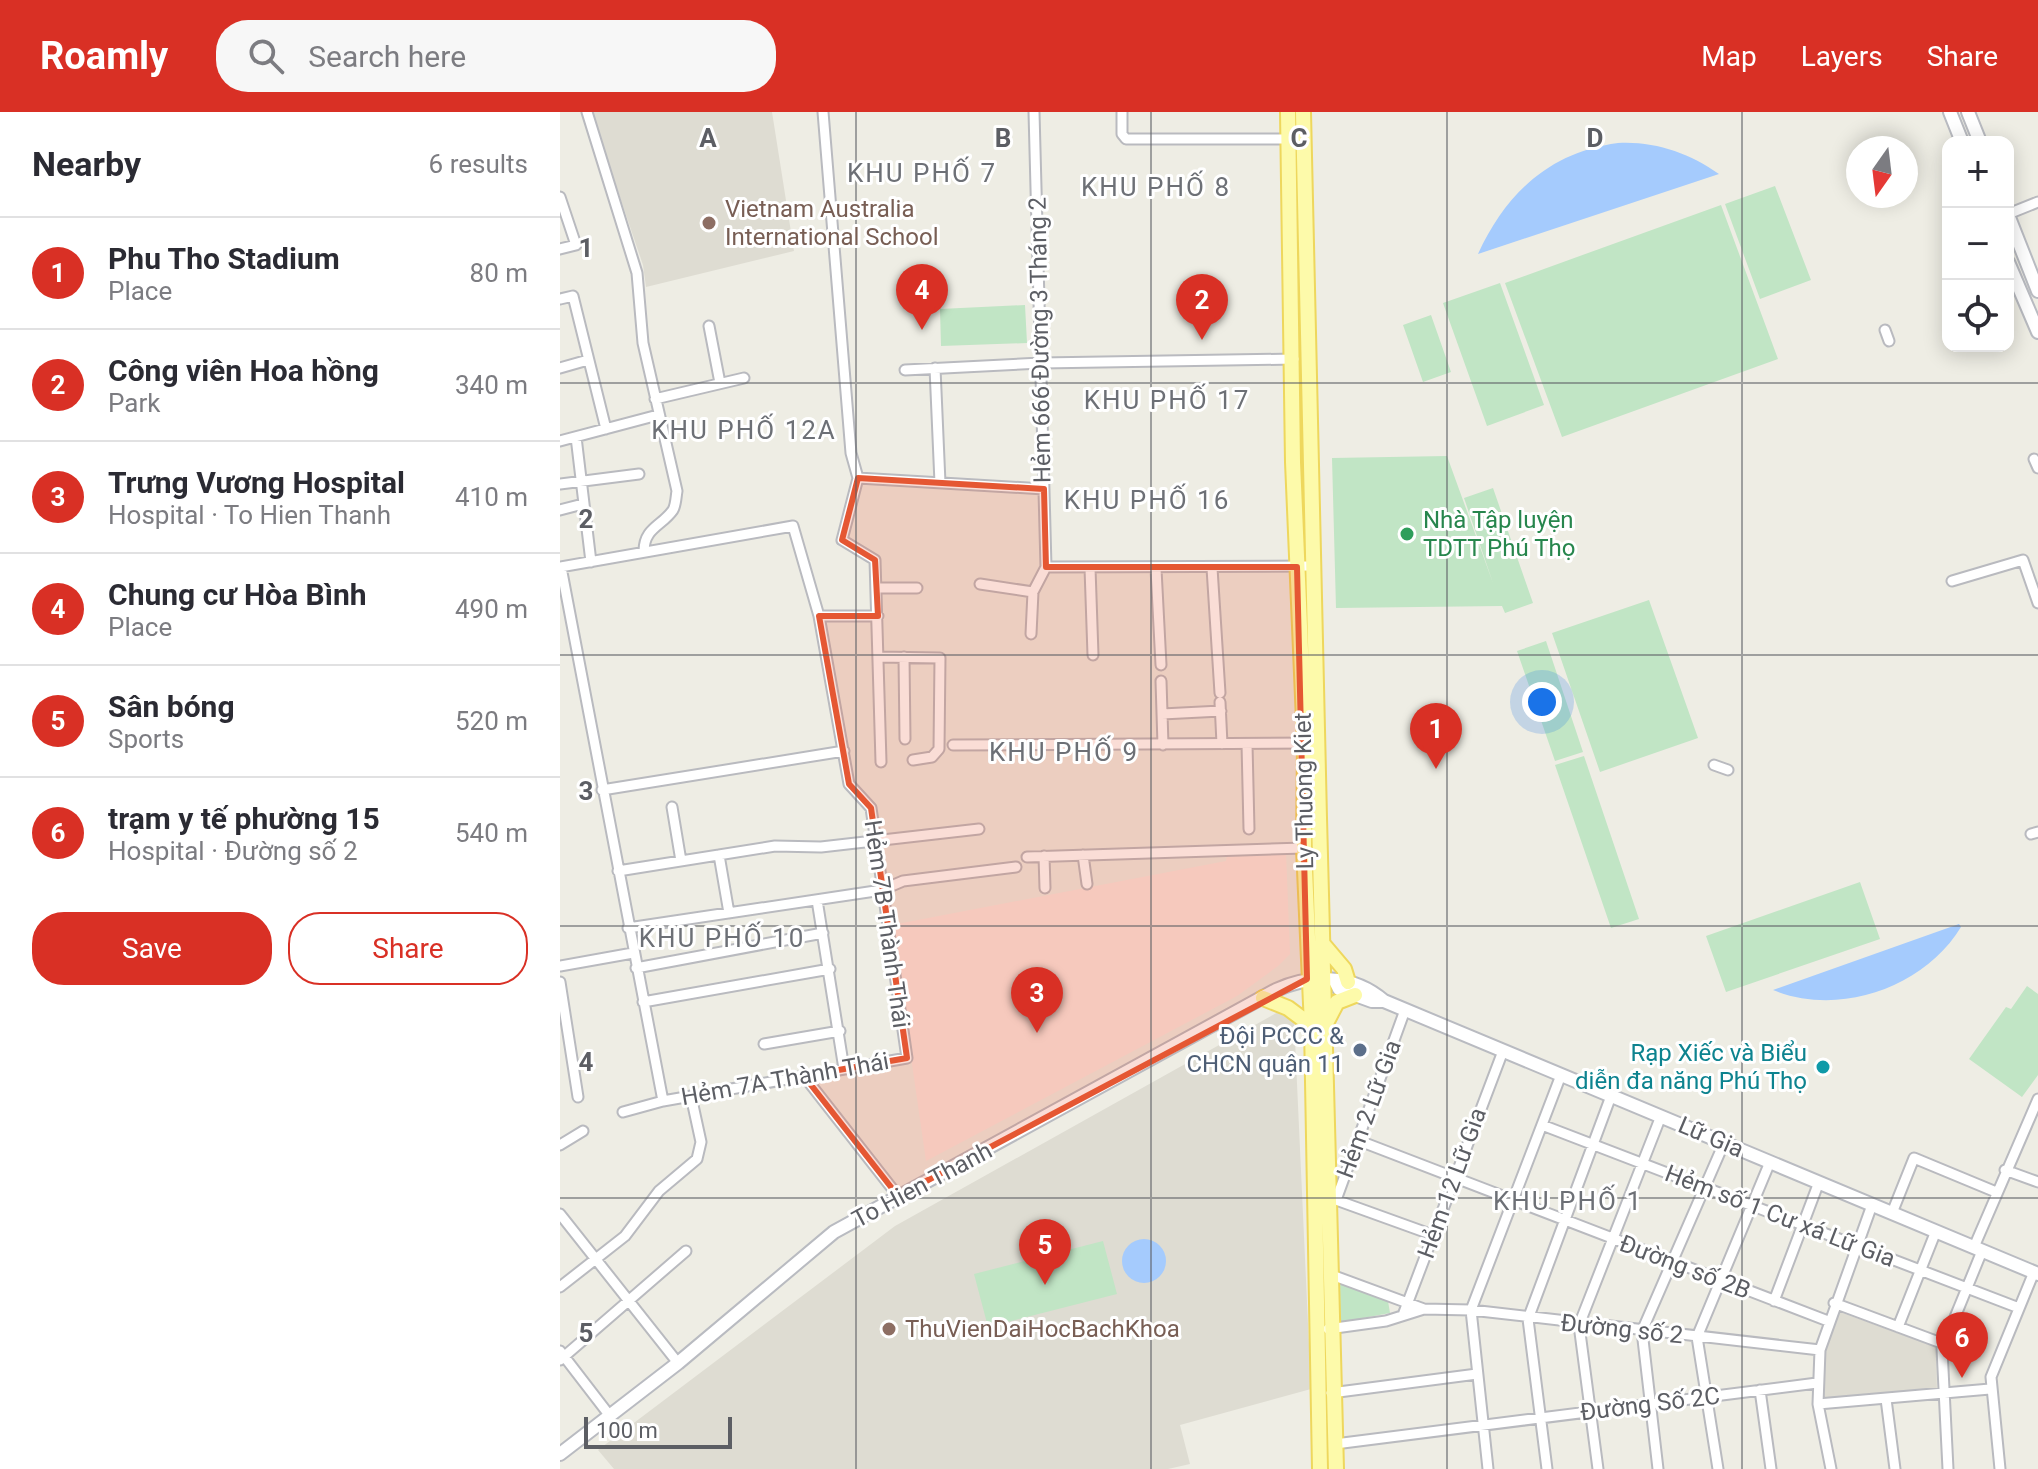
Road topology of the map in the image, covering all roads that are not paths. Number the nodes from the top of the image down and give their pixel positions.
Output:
1 (587, 112) edge
2 (823, 112) edge
3 (1034, 112) edge
4 (1122, 112) edge
5 (1288, 112) edge
6 (1303, 112) edge
7 (1950, 112) edge
8 (1968, 112) edge
9 (1960, 136) edge
10 (1978, 136) edge
11 (1288, 139) junction
12 (560, 197) edge
13 (2038, 202) edge
14 (2014, 212) edge
15 (2014, 230) edge
16 (560, 249) edge
17 (2014, 276) edge
18 (2038, 291) edge
19 (560, 299) edge
20 (709, 326) dead end
21 (1885, 330) dead end
22 (2038, 332) edge
23 (1889, 341) dead end
24 (1294, 359) junction
25 (588, 360) junction
26 (1041, 363) junction
27 (560, 368) edge
28 (935, 368) junction
29 (905, 370) dead end
30 (744, 378) dead end
31 (720, 383) junction
32 (655, 399) junction
33 (658, 415) junction
34 (606, 429) junction
35 (576, 437) junction
36 (560, 441) edge
37 (639, 474) dead end
38 (858, 478) junction
39 (583, 482) junction
40 (940, 483) junction
41 (560, 484) edge
42 (1044, 489) junction
43 (583, 504) junction
44 (560, 510) edge
45 (644, 551) junction
46 (591, 562) junction
47 (1314, 566) junction
48 (560, 567) edge
49 (1046, 567) junction
50 (1297, 567) junction
51 (1090, 568) junction
52 (1212, 568) junction
53 (1156, 569) junction
54 (1952, 581) dead end
55 (980, 584) dead end
56 (877, 588) junction
57 (917, 588) dead end
58 (1033, 592) junction
59 (2038, 603) edge
60 (819, 616) junction
61 (878, 616) junction
62 (1031, 634) dead end
63 (1093, 655) dead end
64 (878, 657) junction
65 (904, 657) junction
66 (1161, 665) dead end
67 (1161, 681) dead end
68 (1220, 702) junction
69 (1162, 714) junction
70 (905, 739) dead end
71 (1312, 743) junction
72 (1222, 744) junction
73 (1247, 744) junction
74 (953, 745) dead end
75 (1163, 745) junction
76 (844, 751) junction
77 (913, 760) dead end
78 (881, 762) dead end
79 (1714, 765) dead end
80 (1728, 770) dead end
81 (602, 790) junction
82 (672, 807) dead end
83 (979, 829) dead end
84 (1249, 829) dead end
85 (875, 839) junction
86 (1304, 848) junction
87 (719, 855) junction
88 (1083, 855) junction
89 (1044, 856) junction
90 (1027, 857) dead end
91 (681, 861) junction
92 (1016, 867) dead end
93 (618, 871) junction
94 (1087, 884) dead end
95 (1045, 888) dead end
96 (882, 890) junction
97 (817, 900) junction
98 (729, 913) junction
99 (628, 928) junction
100 (823, 933) junction
101 (1322, 943) junction
102 (633, 953) junction
103 (560, 966) edge
104 (636, 968) junction
105 (830, 969) junction
106 (560, 982) edge
107 (1333, 983) junction
108 (1263, 998) junction
109 (643, 1002) junction
110 (1405, 1010) junction
111 (840, 1031) junction
112 (1317, 1032) junction
113 (764, 1044) dead end
114 (1503, 1051) junction
115 (907, 1058) joint
116 (844, 1069) junction
117 (1561, 1075) junction
118 (804, 1076) junction
119 (691, 1096) junction
120 (1611, 1096) junction
121 (578, 1097) dead end
122 (2038, 1099) edge
123 (663, 1101) junction
124 (2035, 1110) edge
125 (623, 1112) dead end
126 (1661, 1116) junction
127 (1542, 1125) junction
128 (583, 1131) dead end
129 (1357, 1140) junction
130 (1724, 1143) junction
131 (560, 1145) edge
132 (1592, 1145) junction
133 (1770, 1162) junction
134 (1642, 1163) junction
135 (2005, 1170) junction
136 (1454, 1177) junction
137 (1819, 1182) junction
138 (2038, 1182) edge
139 (1705, 1187) junction
140 (1996, 1192) junction
141 (898, 1196) junction
142 (1332, 1200) junction
143 (1513, 1201) junction
144 (1752, 1205) junction
145 (1872, 1205) junction
146 (1892, 1213) junction
147 (561, 1218) edge
148 (1565, 1221) junction
149 (1802, 1225) junction
150 (1936, 1231) junction
151 (1433, 1235) junction
152 (1612, 1239) junction
153 (1857, 1245) junction
154 (1978, 1249) junction
155 (686, 1251) dead end
156 (596, 1259) junction
157 (1672, 1262) junction
158 (1920, 1270) junction
159 (1322, 1271) junction
160 (2036, 1273) edge
161 (1721, 1281) junction
162 (560, 1287) edge
163 (1968, 1287) junction
164 (1774, 1301) junction
165 (1408, 1302) junction
166 (630, 1303) junction
167 (1834, 1303) junction
168 (2019, 1308) junction
169 (1424, 1309) junction
170 (1471, 1310) junction
171 (1403, 1315) junction
172 (1528, 1319) junction
173 (1828, 1321) junction
174 (1579, 1325) junction
175 (1898, 1327) junction
176 (1323, 1330) junction
177 (1642, 1331) junction
178 (1697, 1337) junction
179 (1944, 1344) junction
180 (1820, 1350) junction
181 (561, 1356) edge
182 (678, 1363) junction
183 (1477, 1374) junction
184 (1817, 1383) junction
185 (1990, 1389) junction
186 (1760, 1390) junction
187 (1331, 1393) junction
188 (1942, 1394) junction
189 (1706, 1397) junction
190 (1886, 1399) junction
191 (1649, 1404) junction
192 (1818, 1404) junction
193 (1590, 1412) junction
194 (610, 1416) junction
195 (1541, 1418) junction
196 (1483, 1425) junction
197 (1335, 1444) junction
198 (560, 1454) edge
199 (1320, 1469) edge
200 (1336, 1469) edge
201 (1488, 1469) edge
202 (1547, 1469) edge
203 (1598, 1469) edge
204 (1658, 1469) edge
205 (1718, 1469) edge
206 (1771, 1469) edge
207 (1831, 1469) edge
208 (1895, 1469) edge
209 (1948, 1469) edge
210 (2000, 1469) edge

1 - 32 street
2 - 38 street
3 - 26 street, Hẻm 666 Đường 3 Tháng 2
4 - 11 street
5 - 11 main road, Ly Thuong Kiet
6 - 47 main road, Ly Thuong Kiet
7 - 9 main road
8 - 10 main road
11 - 24 main road, Ly Thuong Kiet
12 - 16 street
13 - 14 street
15 - 18 main road
17 - 22 main road
19 - 25 street
20 - 31 street
21 - 23 street
24 - 26 street
24 - 50 main road, Ly Thuong Kiet
25 - 27 street
25 - 34 street
26 - 28 street
26 - 42 street, Hẻm 666 Đường 3 Tháng 2
28 - 29 street
28 - 40 street
30 - 31 street
31 - 32 street
32 - 33 street
33 - 34 street
33 - 45 street
34 - 35 street
35 - 36 street
35 - 39 street
37 - 39 street
38 - 40 street
38 - 56 street
39 - 41 street
39 - 43 street
40 - 42 street
42 - 49 street, Hẻm 666 Đường 3 Tháng 2
43 - 44 street
43 - 46 street
45 - 46 street
45 - 60 street, Hẻm 7B Thành Thái
46 - 48 street
47 - 50 street
47 - 71 main road, Ly Thuong Kiet
48 - 81 street, Hẻm 7A Thành Thái
49 - 51 street
49 - 58 street
50 - 52 street
50 - 71 main road, Ly Thuong Kiet
51 - 53 street
51 - 63 street
52 - 53 street
52 - 68 street
53 - 66 street
54 - 59 street
55 - 58 street
56 - 57 street
56 - 61 street
58 - 62 street
60 - 61 street
60 - 76 street, Hẻm 7B Thành Thái
61 - 64 street
64 - 65 street
64 - 78 street
65 - 70 street
65 - 77 street
67 - 69 street
68 - 69 street
68 - 72 street
69 - 75 street
71 - 73 street
71 - 86 main road, Ly Thuong Kiet
71 - 101 main road, Ly Thuong Kiet
72 - 73 street
72 - 75 street
73 - 84 street
74 - 75 street
76 - 81 street
76 - 85 street, Hẻm 7B Thành Thái
79 - 80 street
81 - 93 street, Hẻm 7A Thành Thái
82 - 91 street
83 - 85 street
85 - 87 street
85 - 96 street, Hẻm 7B Thành Thái
86 - 88 street
86 - 107 main road, Ly Thuong Kiet
87 - 91 street
87 - 98 street
88 - 89 street
88 - 94 street
89 - 90 street
89 - 95 street
91 - 93 street
92 - 96 street
93 - 99 street, Hẻm 7A Thành Thái
96 - 97 street
96 - 115 street, Hẻm 7B Thành Thái
97 - 98 street
97 - 100 street
98 - 99 street
99 - 102 street, Hẻm 7A Thành Thái
100 - 104 street
100 - 105 street
101 - 107 main road, Ly Thuong Kiet
101 - 107 main road
102 - 103 street
102 - 104 street, Hẻm 7A Thành Thái
104 - 109 street, Hẻm 7A Thành Thái
105 - 109 street
105 - 111 street
106 - 121 street
107 - 108 main road, To Hien Thanh
107 - 110 main road, Lữ Gia
107 - 112 main road, Ly Thuong Kiet
107 - 112 main road
108 - 112 main road
108 - 141 main road, To Hien Thanh
109 - 123 street, Hẻm 7A Thành Thái
110 - 114 main road, Lữ Gia
110 - 129 street, Hẻm 2 Lữ Gia
111 - 113 street
111 - 116 street
112 - 142 main road, Ly Thuong Kiet
112 - 159 main road, Ly Thuong Kiet
114 - 117 main road, Lữ Gia
114 - 136 street, Hẻm 12 Lữ Gia
115 - 116 street, Hẻm 7A Thành Thái
116 - 118 street, Hẻm 7A Thành Thái
117 - 120 main road, Lữ Gia
117 - 127 street
118 - 119 street, Hẻm 7A Thành Thái
118 - 141 street
119 - 123 street, Hẻm 7A Thành Thái
119 - 156 street
120 - 126 main road, Lữ Gia
120 - 132 street
122 - 124 street
123 - 125 street, Hẻm 7A Thành Thái
124 - 135 street
126 - 130 main road, Lữ Gia
126 - 134 street
127 - 132 street, Hẻm số 1 Cư xá Lữ Gia
127 - 143 street
128 - 131 street
129 - 136 street, Đường số 2B
129 - 142 street, Hẻm 2 Lữ Gia
130 - 133 main road, Lữ Gia
130 - 139 street
132 - 134 street, Hẻm số 1 Cư xá Lữ Gia
132 - 148 street
133 - 137 main road, Lữ Gia
133 - 144 street
134 - 139 street, Hẻm số 1 Cư xá Lữ Gia
134 - 152 street
135 - 138 street
135 - 140 street
136 - 143 street, Đường số 2B
136 - 151 street, Hẻm 12 Lữ Gia
137 - 145 main road, Lữ Gia
137 - 149 street
139 - 144 street, Hẻm số 1 Cư xá Lữ Gia
139 - 157 street
140 - 146 street
140 - 154 street
141 - 182 main road, To Hien Thanh
142 - 151 street
142 - 159 main road, Ly Thuong Kiet
143 - 148 street, Đường số 2B
143 - 170 street
144 - 149 street, Hẻm số 1 Cư xá Lữ Gia
144 - 161 street
145 - 146 main road, Lữ Gia
145 - 153 street
146 - 150 main road, Lữ Gia
147 - 156 street
148 - 152 street, Đường số 2B
148 - 172 street
149 - 153 street, Hẻm số 1 Cư xá Lữ Gia
149 - 164 street
150 - 154 main road, Lữ Gia
150 - 158 street
151 - 165 street, Hẻm 12 Lữ Gia
152 - 157 street, Đường số 2B
152 - 174 street
153 - 158 street, Hẻm số 1 Cư xá Lữ Gia
153 - 167 street
154 - 160 main road, Lữ Gia
154 - 163 street
155 - 166 street
156 - 162 street
156 - 166 street
157 - 161 street, Đường số 2B
157 - 177 street
158 - 163 street, Hẻm số 1 Cư xá Lữ Gia
158 - 175 street
159 - 165 street
159 - 176 main road, Ly Thuong Kiet
160 - 168 street
161 - 164 street, Đường số 2B
161 - 178 street
163 - 168 street, Hẻm số 1 Cư xá Lữ Gia
163 - 179 street
164 - 173 street, Đường số 2B
165 - 169 street
165 - 171 street, Hẻm 12 Lữ Gia
166 - 181 street
166 - 182 street
167 - 173 street
167 - 175 street
168 - 185 street
169 - 170 street, Đường số 2
169 - 171 street
170 - 172 street, Đường số 2
170 - 183 street
171 - 176 street
172 - 174 street, Đường số 2
172 - 195 street
173 - 180 street
174 - 177 street, Đường số 2
174 - 193 street
175 - 179 street
176 - 187 main road, Ly Thuong Kiet
176 - 199 main road, Ly Thuong Kiet
177 - 178 street, Đường số 2
177 - 191 street
178 - 180 street, Đường số 2
178 - 189 street
179 - 188 street
180 - 184 street
181 - 194 street
182 - 194 main road, To Hien Thanh
183 - 187 street
183 - 196 street
184 - 186 street, Đường Số 2C
184 - 192 street
185 - 188 street
185 - 210 street
186 - 189 street, Đường Số 2C
186 - 206 street
187 - 197 main road, Ly Thuong Kiet
188 - 190 street
188 - 209 street
189 - 191 street, Đường Số 2C
189 - 205 street
190 - 192 street
190 - 208 street
191 - 193 street, Đường Số 2C
191 - 204 street
192 - 207 street
193 - 195 street, Đường Số 2C
193 - 203 street
194 - 198 main road, To Hien Thanh
195 - 196 street, Đường Số 2C
195 - 202 street
196 - 197 street, Đường Số 2C
196 - 201 street
197 - 200 main road, Ly Thuong Kiet

